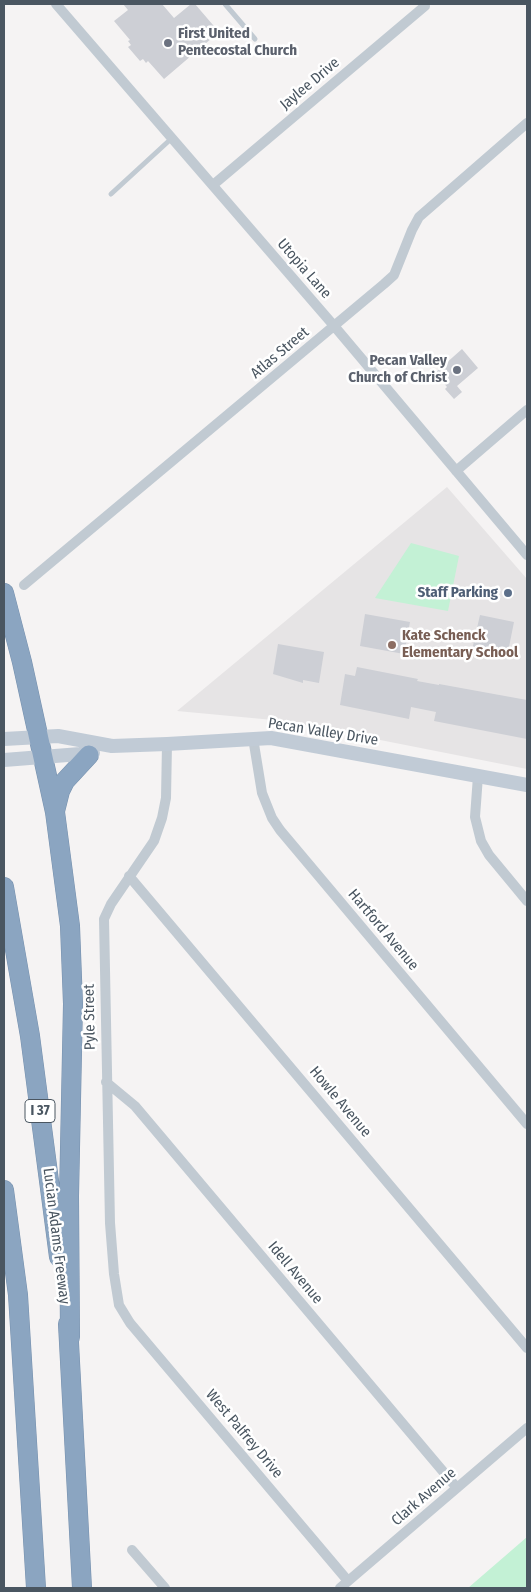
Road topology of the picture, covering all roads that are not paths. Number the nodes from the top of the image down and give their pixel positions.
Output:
1 (56, 4) edge
2 (225, 4) edge
3 (426, 6) dead end
4 (255, 39) dead end
5 (527, 123) edge
6 (172, 138) junction
7 (213, 186) junction
8 (111, 194) dead end
9 (335, 327) junction
10 (526, 415) edge
11 (456, 471) junction
12 (527, 555) edge
13 (24, 585) dead end
14 (4, 593) edge
15 (38, 737) junction
16 (253, 738) junction
17 (4, 739) edge
18 (167, 744) junction
19 (112, 746) junction
20 (89, 755) junction
21 (43, 758) junction
22 (4, 760) edge
23 (478, 776) junction
24 (527, 785) edge
25 (55, 812) junction
26 (129, 876) junction
27 (4, 887) edge
28 (527, 901) edge
29 (106, 1082) junction
30 (527, 1124) edge
31 (4, 1190) edge
32 (4, 1249) edge
33 (18, 1294) junction
34 (119, 1305) joint
35 (70, 1336) junction
36 (527, 1348) edge
37 (527, 1428) edge
38 (457, 1488) junction
39 (132, 1550) dead end
40 (344, 1585) edge
41 (36, 1588) edge
42 (82, 1588) edge
43 (165, 1588) edge

1 - 6 street, Utopia Lane
2 - 4 lane
3 - 7 street, Jaylee Drive
5 - 9 street, Atlas Street
6 - 7 street, Utopia Lane
6 - 8 lane
7 - 9 street, Utopia Lane
9 - 11 street, Utopia Lane
9 - 13 street, Atlas Street
10 - 11 street
11 - 12 street, Utopia Lane
14 - 15 highway
15 - 17 main road, Pecan Valley Drive
15 - 19 main road, Pecan Valley Drive
15 - 21 highway
16 - 18 main road, Pecan Valley Drive
16 - 23 main road, Pecan Valley Drive
16 - 30 street, Hartford Avenue
18 - 19 main road, Pecan Valley Drive
18 - 26 street, Pyle Street
19 - 20 main road, Pecan Valley Drive
20 - 21 main road, Pecan Valley Drive
20 - 25 highway
21 - 22 main road, Pecan Valley Drive
21 - 25 highway
23 - 24 main road, Pecan Valley Drive
23 - 28 street
25 - 35 highway
26 - 29 street, Pyle Street
26 - 36 street, Howle Avenue
27 - 35 highway, Lucian Adams Freeway / I 37
29 - 34 street, Pyle Street
29 - 38 street, Idell Avenue
31 - 33 highway
32 - 33 highway
33 - 41 highway
34 - 40 street, West Palfrey Drive
35 - 42 highway, Lucian Adams Freeway / I 37
37 - 38 street, Clark Avenue
38 - 40 street, Clark Avenue
39 - 43 street

